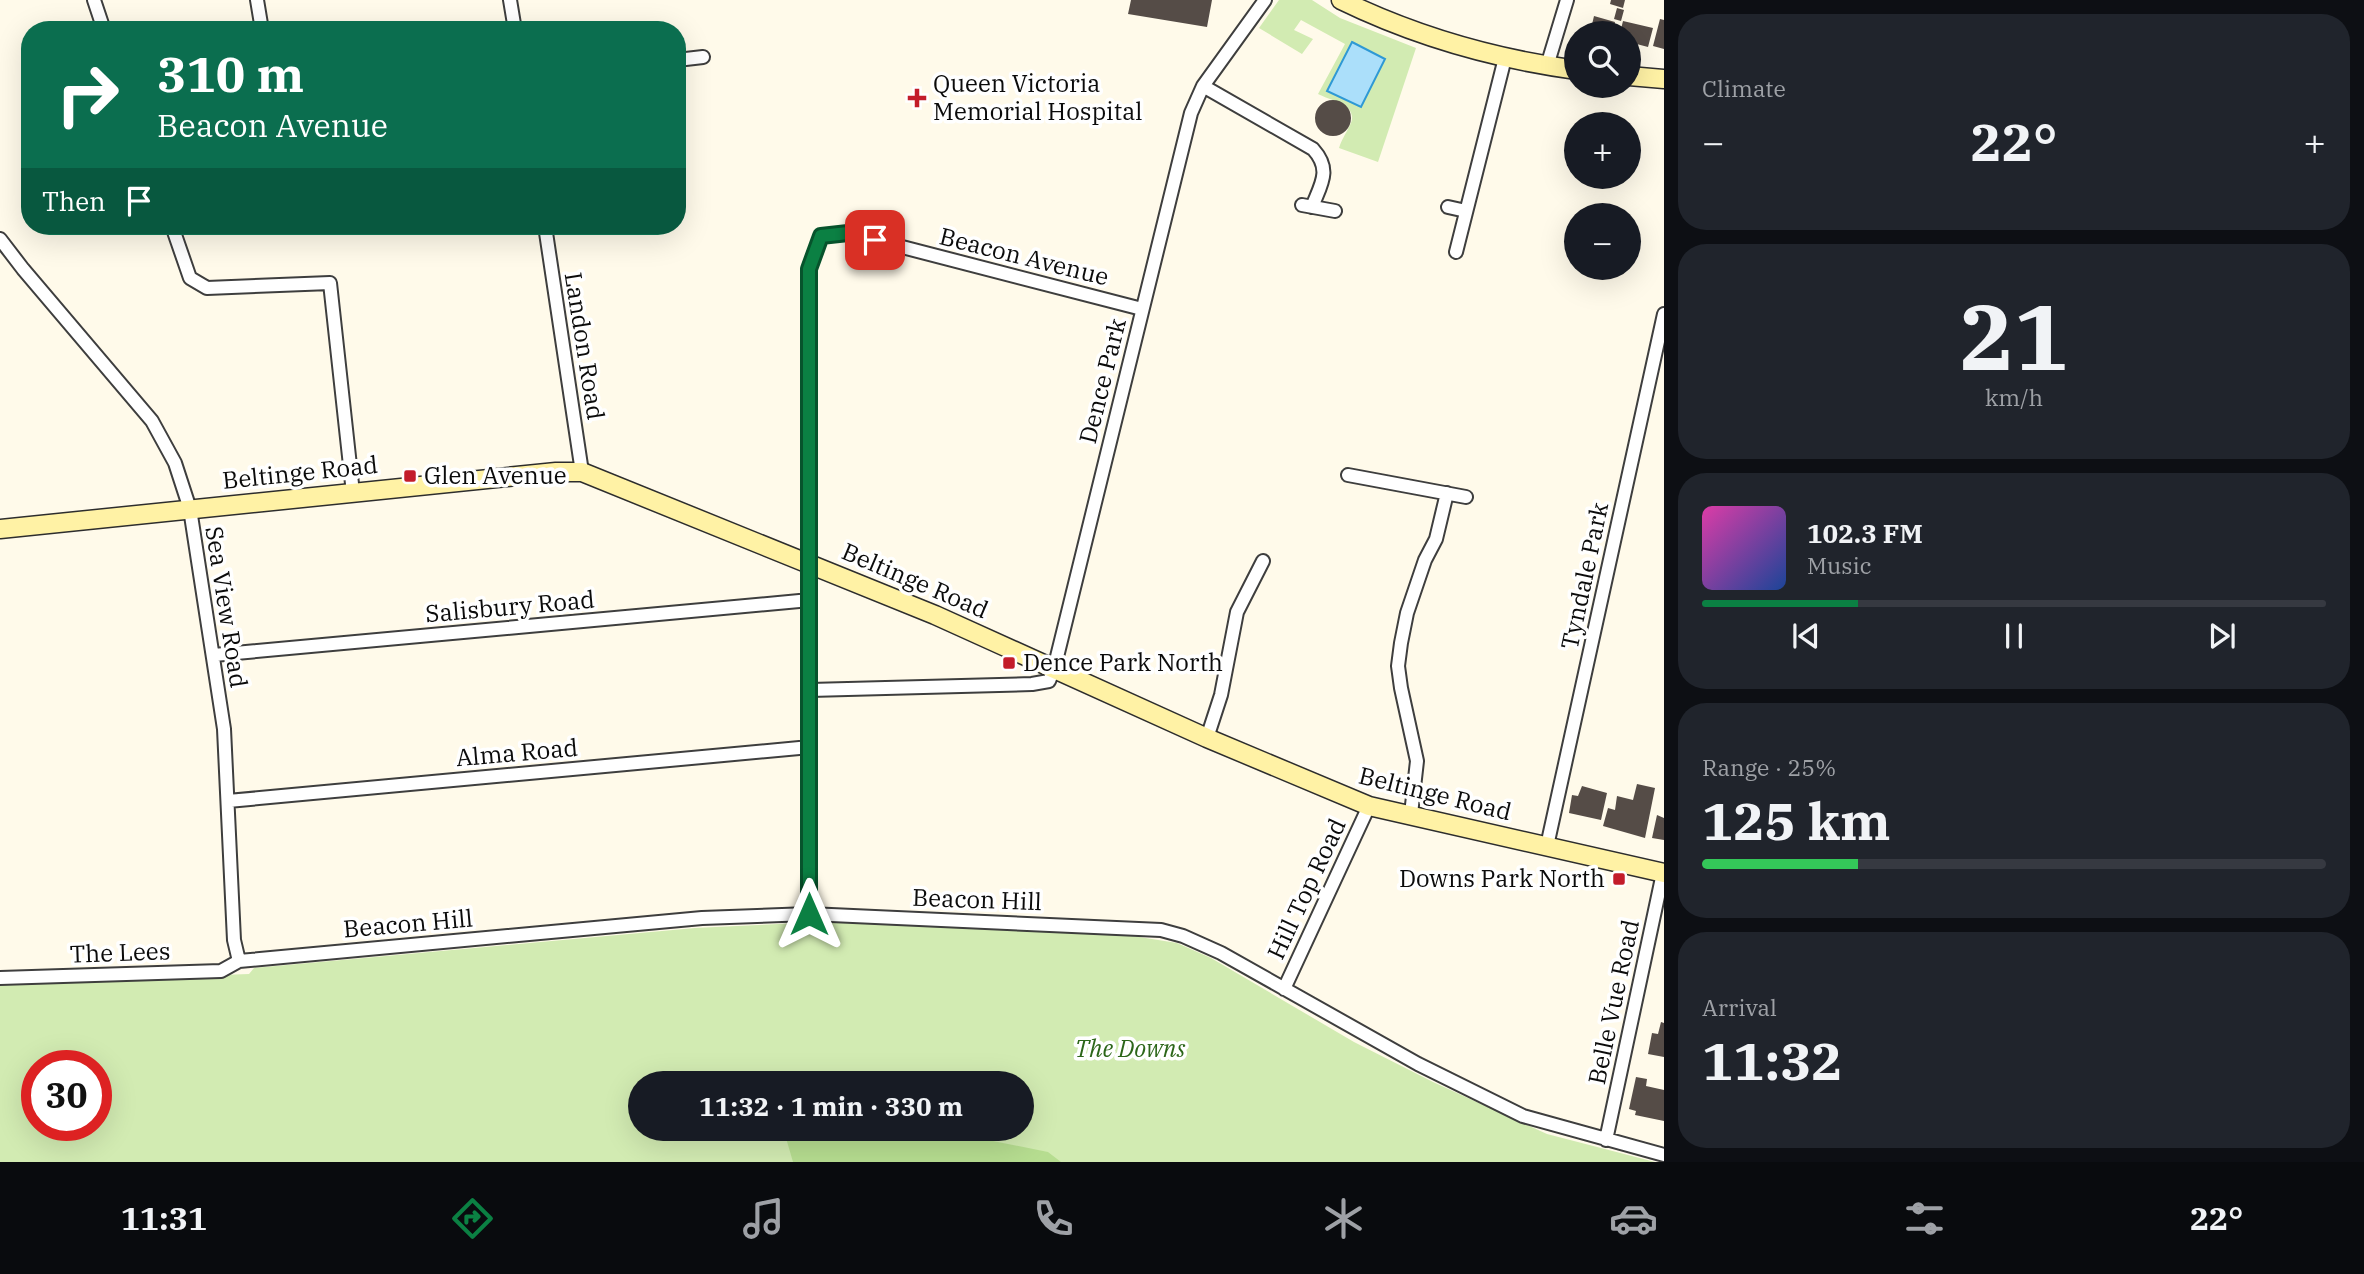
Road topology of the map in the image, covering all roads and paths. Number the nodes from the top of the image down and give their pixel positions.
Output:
1 (94, 0) edge
2 (257, 0) edge
3 (510, 0) edge
4 (1265, 0) edge
5 (1341, 0) edge
6 (1567, 0) edge
7 (101, 21) edge
8 (260, 21) edge
9 (514, 21) edge
10 (703, 57) dead end
11 (1505, 58) junction
12 (686, 60) edge
13 (1547, 66) junction
14 (1564, 68) edge
15 (1641, 77) edge
16 (1664, 79) edge
17 (1203, 86) junction
18 (1448, 207) dead end
19 (1335, 211) dead end
20 (1466, 211) junction
21 (175, 235) edge
22 (546, 235) edge
23 (0, 239) edge
24 (1456, 252) dead end
25 (1142, 309) junction
26 (1664, 314) edge
27 (582, 472) junction
28 (1348, 475) dead end
29 (353, 493) junction
30 (1447, 493) junction
31 (1466, 497) dead end
32 (190, 509) junction
33 (0, 528) edge
34 (1263, 561) dead end
35 (810, 563) junction
36 (810, 600) junction
37 (214, 655) junction
38 (1054, 669) junction
39 (810, 690) junction
40 (1207, 738) junction
41 (810, 747) junction
42 (228, 801) junction
43 (1369, 806) junction
44 (1411, 814) junction
45 (1547, 846) junction
46 (1664, 873) edge
47 (809, 914) junction
48 (239, 961) junction
49 (0, 978) edge
50 (1283, 989) junction
51 (1606, 1140) junction
52 (1664, 1155) edge

1 - 7 street
2 - 8 street
3 - 9 street
4 - 17 street, Dence Park
5 - 11 street
6 - 13 street
10 - 12 street
11 - 13 street
11 - 20 street
13 - 14 street
15 - 16 street
17 - 19 street
17 - 25 street, Dence Park
18 - 20 street
20 - 24 street
21 - 29 street
22 - 27 street, Landon Road
23 - 32 street, Sea View Road
25 - 35 street, Beacon Avenue
25 - 38 street, Dence Park
26 - 45 street, Tyndale Park
27 - 29 street, Beltinge Road
27 - 35 street, Beltinge Road
28 - 30 street
29 - 32 street, Beltinge Road
30 - 31 street
30 - 44 street
32 - 33 street, Beltinge Road
32 - 37 street, Sea View Road
34 - 40 street
35 - 36 street, Beacon Avenue
35 - 38 street, Beltinge Road
36 - 37 street, Salisbury Road
36 - 39 street, Beacon Avenue
37 - 42 street, Sea View Road
38 - 39 street
38 - 40 street, Beltinge Road
39 - 41 street, Beacon Avenue
40 - 43 street, Beltinge Road
41 - 42 street, Alma Road
41 - 47 street, Beacon Avenue
42 - 48 street, Sea View Road
43 - 44 street, Beltinge Road
43 - 50 street, Hill Top Road
44 - 45 street, Beltinge Road
45 - 46 street, Beltinge Road
46 - 51 street, Belle Vue Road
47 - 48 street, Beacon Hill
47 - 50 street, Beacon Hill
48 - 49 street, The Lees
50 - 51 street, Beacon Hill
51 - 52 street, Beacon Hill

